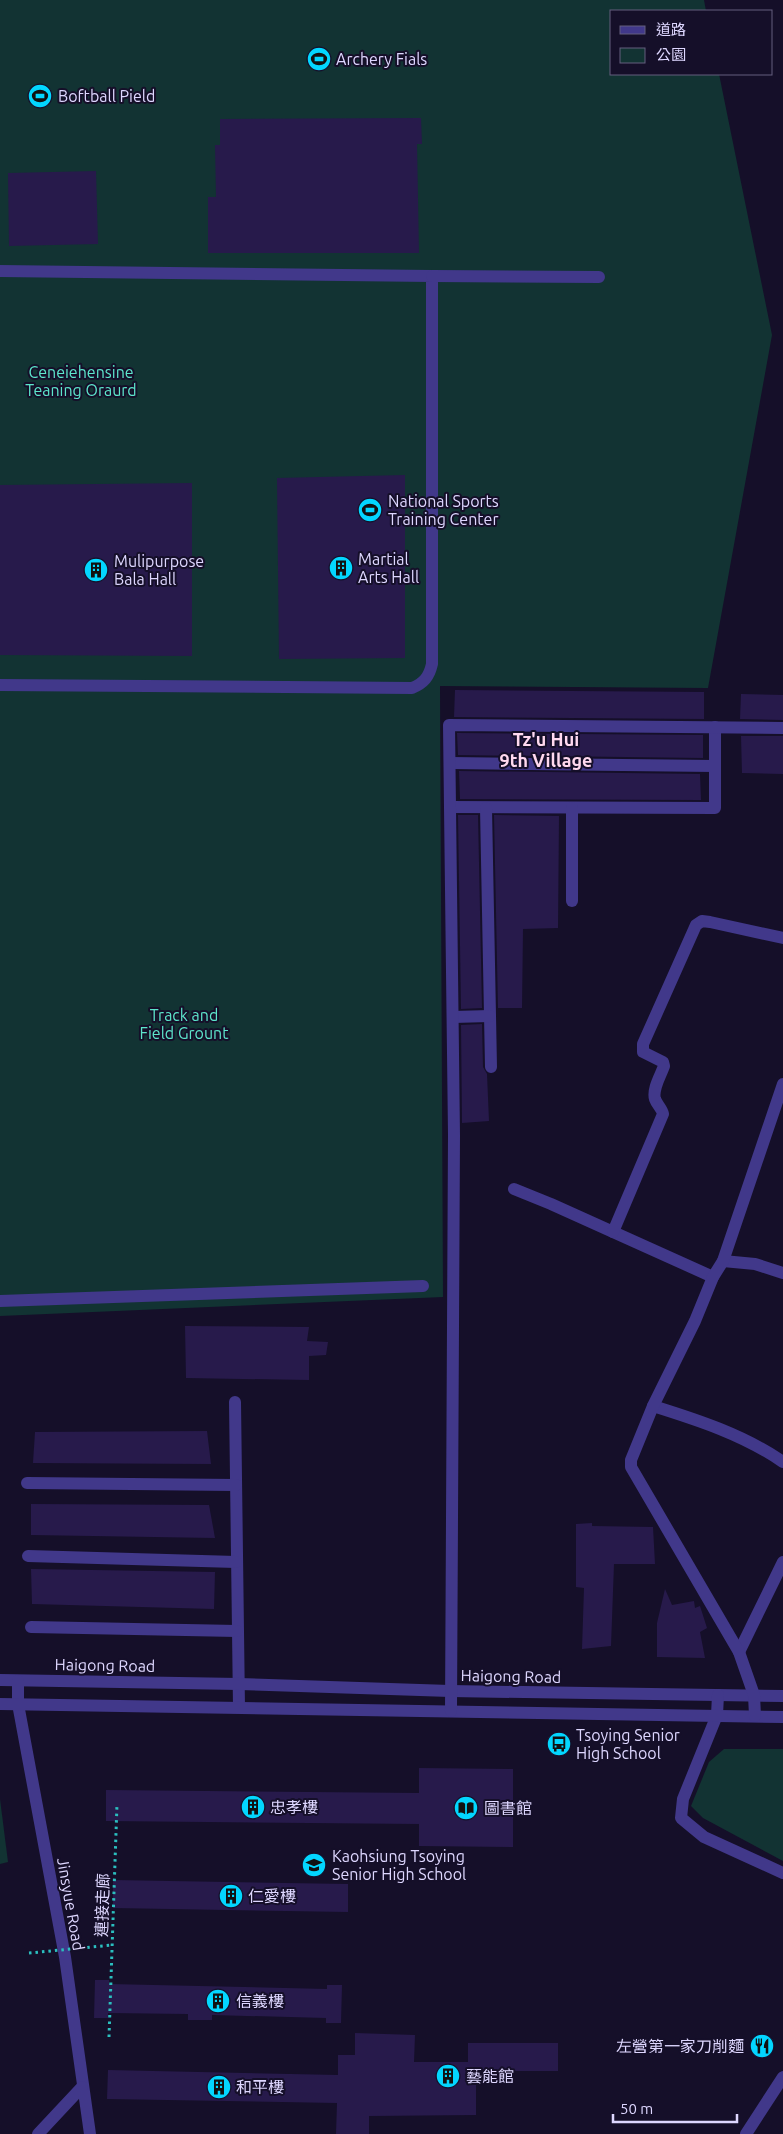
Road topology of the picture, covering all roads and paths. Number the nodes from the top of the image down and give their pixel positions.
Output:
1 (0, 272) edge
2 (432, 276) junction
3 (599, 277) dead end
4 (0, 685) edge
5 (715, 727) junction
6 (783, 728) edge
7 (450, 763) junction
8 (715, 766) junction
9 (450, 807) junction
10 (486, 808) junction
11 (572, 808) junction
12 (572, 901) dead end
13 (783, 938) edge
14 (490, 1016) junction
15 (453, 1017) junction
16 (491, 1067) dead end
17 (783, 1084) edge
18 (514, 1189) dead end
19 (613, 1232) junction
20 (723, 1261) junction
21 (783, 1273) edge
22 (713, 1277) junction
23 (423, 1286) dead end
24 (0, 1301) edge
25 (235, 1402) dead end
26 (653, 1406) junction
27 (783, 1462) edge
28 (26, 1484) dead end
29 (236, 1484) junction
30 (28, 1556) dead end
31 (236, 1562) junction
32 (783, 1562) edge
33 (31, 1628) dead end
34 (237, 1631) junction
35 (739, 1652) junction
36 (0, 1680) edge
37 (18, 1681) junction
38 (239, 1684) junction
39 (450, 1691) junction
40 (718, 1695) junction
41 (754, 1695) junction
42 (783, 1696) edge
43 (0, 1704) edge
44 (18, 1704) junction
45 (239, 1707) junction
46 (451, 1711) junction
47 (717, 1715) junction
48 (755, 1716) junction
49 (783, 1717) edge
50 (117, 1804) dead end
51 (783, 1872) edge
52 (113, 1945) junction
53 (29, 1953) dead end
54 (109, 2037) dead end
55 (783, 2077) edge
56 (82, 2087) junction
57 (749, 2133) edge
58 (38, 2134) edge
59 (90, 2134) edge

1 - 2 street
2 - 3 street
2 - 4 street
5 - 6 street
5 - 7 street
5 - 8 street
7 - 8 street
7 - 9 street
8 - 11 street
9 - 10 street
9 - 15 street
10 - 11 street
10 - 14 street
11 - 12 street
13 - 19 street
14 - 15 street
14 - 16 street
15 - 39 street
17 - 20 street
18 - 19 street
19 - 22 street
20 - 21 street
20 - 22 street
22 - 26 street
23 - 24 street
25 - 29 street
26 - 27 street
26 - 35 street
28 - 29 street
29 - 31 street
30 - 31 street
31 - 34 street
32 - 35 street
33 - 34 street
34 - 38 street
35 - 41 street
36 - 37 street, Haigong Road
37 - 38 street, Haigong Road
37 - 44 street, Jinsyue Road
38 - 39 street, Haigong Road
38 - 45 street
39 - 40 street, Haigong Road
39 - 46 street
40 - 41 street, Haigong Road
40 - 47 street
41 - 42 street, Haigong Road
41 - 48 street
43 - 44 street
44 - 45 street
44 - 56 street, Jinsyue Road
45 - 46 street
46 - 47 street
47 - 48 street
47 - 51 street
48 - 49 street
50 - 52 path, 連接走廊
52 - 53 path, bridge
52 - 54 path, 連接走廊
55 - 57 street
56 - 58 street
56 - 59 street, Jinsyue Road

